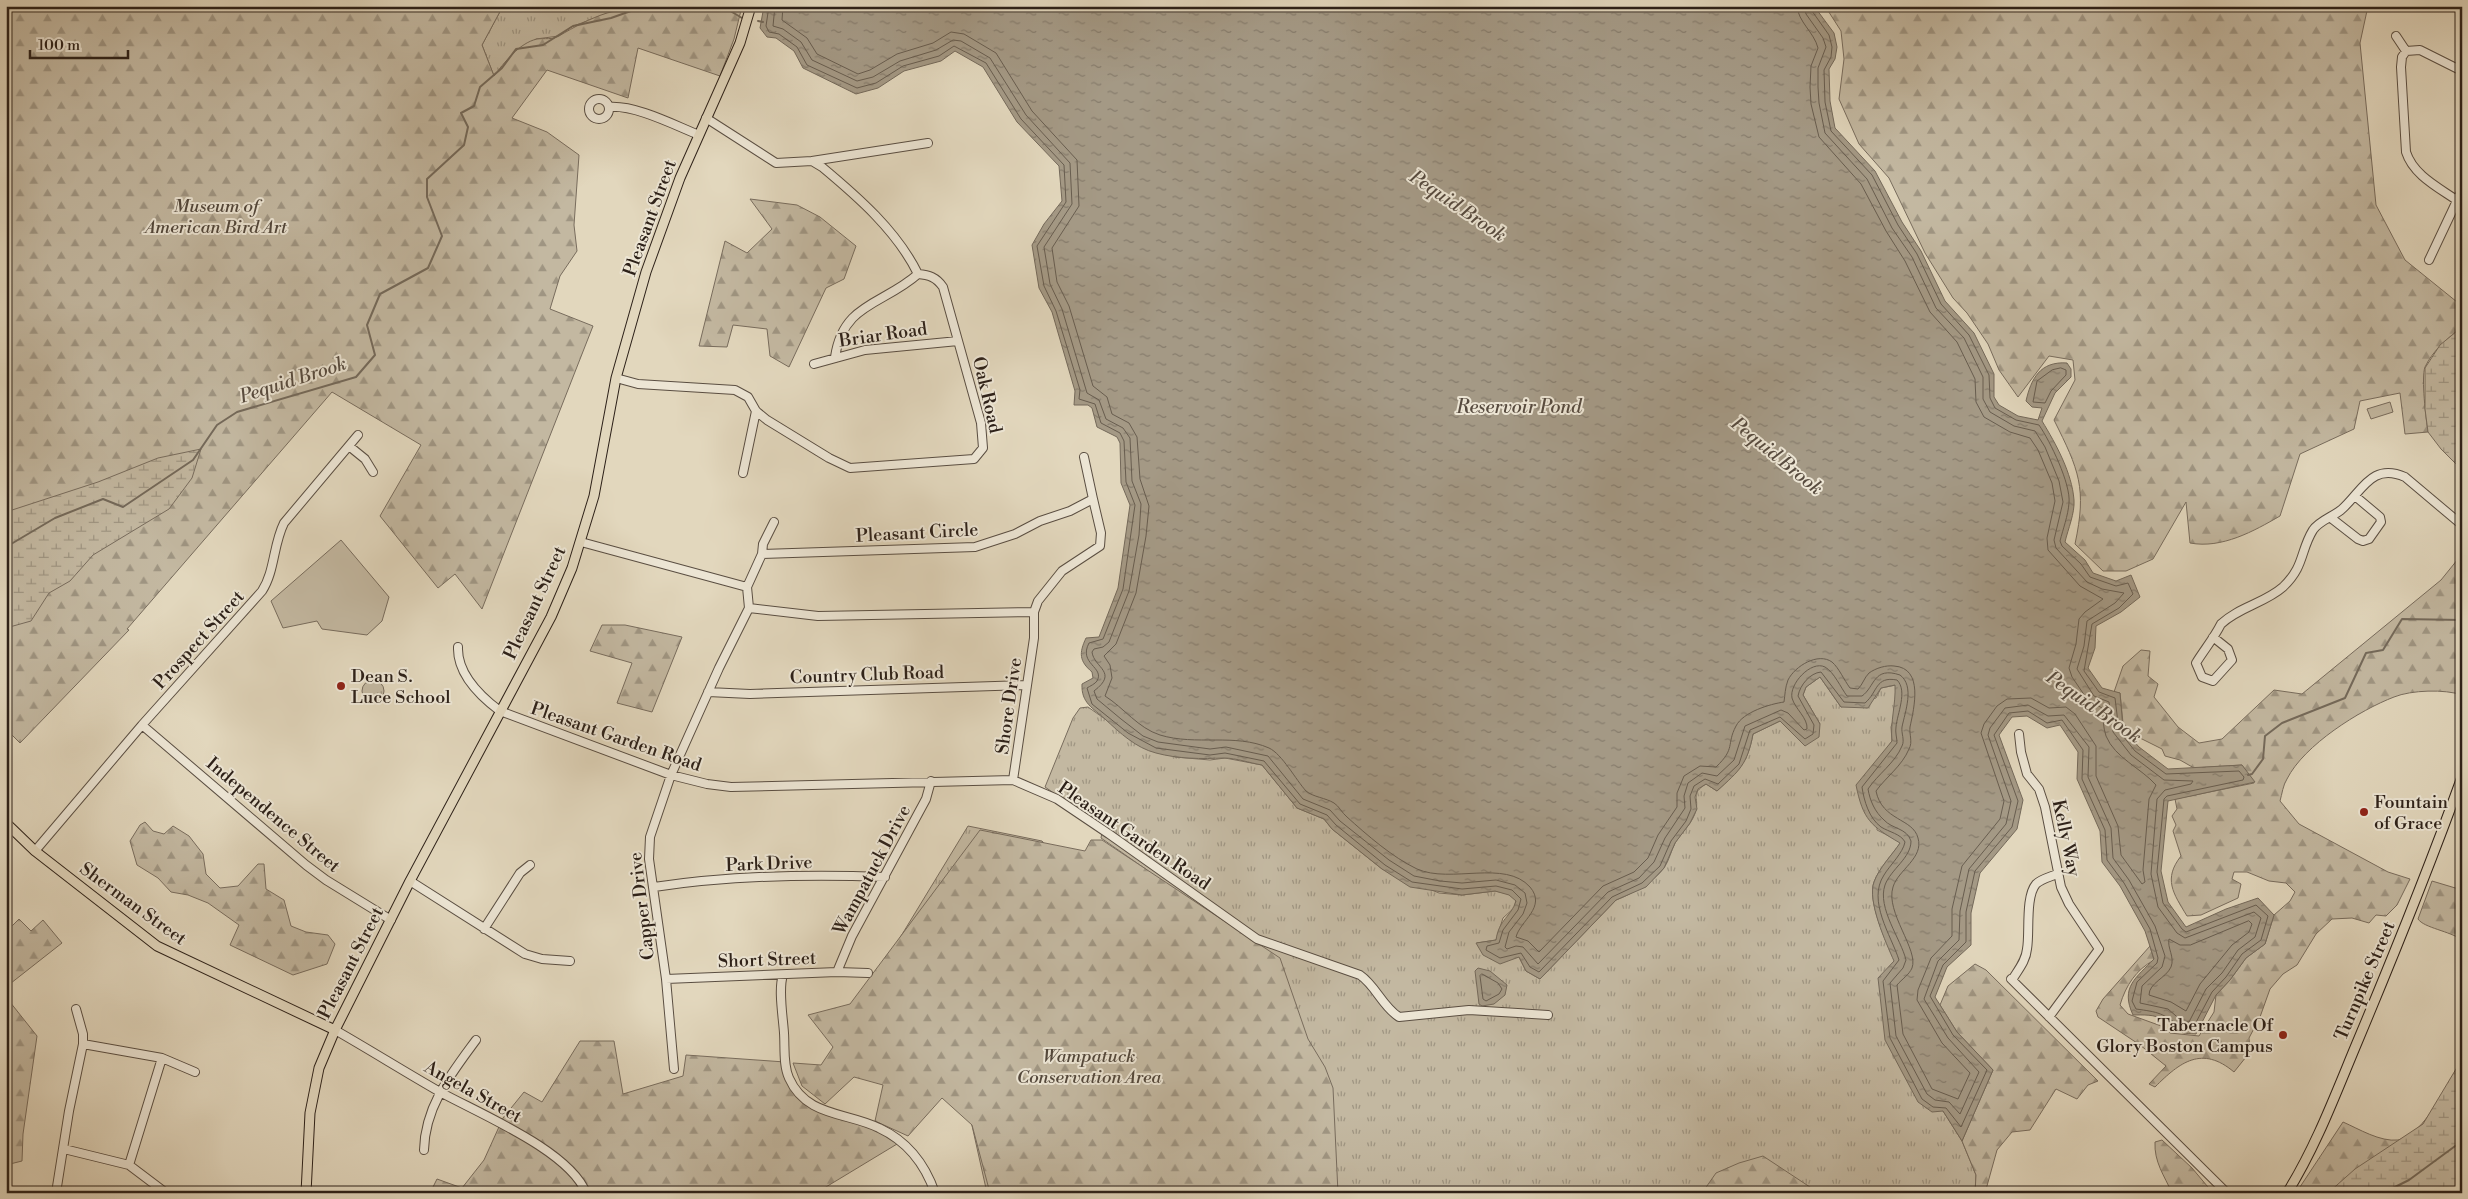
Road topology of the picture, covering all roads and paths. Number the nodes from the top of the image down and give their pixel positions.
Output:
1 (751, 6) edge
2 (2396, 36) dead end
3 (2406, 51) junction
4 (2462, 71) edge
5 (609, 108) dead end
6 (706, 118) junction
7 (699, 135) junction
8 (928, 143) dead end
9 (812, 161) junction
10 (2462, 190) edge
11 (2459, 202) edge
12 (2429, 260) dead end
13 (918, 274) junction
14 (958, 341) junction
15 (836, 357) junction
16 (814, 364) dead end
17 (616, 378) junction
18 (756, 411) junction
19 (358, 435) dead end
20 (349, 446) junction
21 (1084, 457) dead end
22 (374, 472) dead end
23 (743, 473) dead end
24 (2354, 496) junction
25 (1093, 499) junction
26 (2330, 518) junction
27 (774, 522) dead end
28 (2462, 526) edge
29 (581, 542) junction
30 (762, 554) junction
31 (747, 587) junction
32 (749, 608) junction
33 (1034, 612) junction
34 (2213, 637) junction
35 (458, 647) dead end
36 (1027, 685) junction
37 (708, 692) junction
38 (500, 711) junction
39 (142, 725) junction
40 (2020, 734) dead end
41 (671, 775) junction
42 (2462, 777) edge
43 (1013, 780) junction
44 (931, 781) junction
45 (6, 823) edge
46 (35, 851) junction
47 (530, 865) dead end
48 (2057, 874) junction
49 (885, 877) junction
50 (410, 881) junction
51 (654, 887) junction
52 (391, 920) junction
53 (484, 930) junction
54 (570, 961) dead end
55 (837, 972) junction
56 (868, 973) dead end
57 (782, 975) junction
58 (666, 979) junction
59 (76, 1009) dead end
60 (1548, 1015) dead end
61 (2049, 1017) junction
62 (335, 1030) junction
63 (476, 1040) dead end
64 (83, 1044) junction
65 (162, 1058) junction
66 (674, 1069) dead end
67 (195, 1072) dead end
68 (440, 1092) junction
69 (64, 1149) junction
70 (424, 1150) dead end
71 (129, 1165) junction
72 (56, 1193) edge
73 (166, 1193) edge
74 (306, 1193) edge
75 (586, 1193) edge
76 (935, 1193) edge
77 (2227, 1193) edge
78 (2287, 1193) edge

1 - 6 main road, Pleasant Street
2 - 3 street
3 - 4 street
3 - 11 street
5 - 7 street
6 - 7 main road, Pleasant Street
6 - 9 street
7 - 17 main road, Pleasant Street
8 - 9 street
9 - 13 street
10 - 11 street
11 - 12 street
13 - 14 street, Oak Road
13 - 15 street
14 - 15 street, Briar Road
14 - 18 street, Oak Road
15 - 16 street, Briar Road
17 - 18 street, Oak Road
17 - 29 main road, Pleasant Street
18 - 23 street
19 - 20 street, Prospect Street
20 - 22 street
20 - 39 street, Prospect Street
21 - 25 street
24 - 26 street
24 - 26 street
24 - 28 street
25 - 30 street, Pleasant Circle
25 - 33 street
26 - 34 street
27 - 30 street
29 - 31 street
29 - 38 main road, Pleasant Street
30 - 31 street
31 - 32 street
32 - 33 street
32 - 37 street, Capper Drive
33 - 36 street, Shore Drive
34 - 34 street
35 - 38 street, Pleasant Garden Road
36 - 37 street, Country Club Road
36 - 43 street, Shore Drive
37 - 41 street, Capper Drive
38 - 41 street, Pleasant Garden Road
38 - 50 main road, Pleasant Street
39 - 46 street, Prospect Street
39 - 52 street, Independence Street
40 - 48 street, Kelly Way
41 - 44 street, Pleasant Garden Road
41 - 51 street, Capper Drive
42 - 78 main road, Turnpike Street
43 - 44 street, Pleasant Garden Road
43 - 60 street, Pleasant Garden Road
44 - 49 street, Wampatuck Drive
45 - 46 main road, Sherman Street
46 - 62 main road, Sherman Street
47 - 53 street
48 - 61 street, Kelly Way
48 - 61 street
49 - 51 street, Park Drive
49 - 55 street, Wampatuck Drive
50 - 52 main road, Pleasant Street
50 - 53 street
51 - 58 street, Capper Drive
52 - 62 main road, Pleasant Street
53 - 54 street
55 - 56 street, Short Street
55 - 57 street, Short Street
57 - 58 street, Short Street
57 - 76 street
58 - 66 street, Capper Drive
59 - 64 street
61 - 77 street
62 - 68 street, Angela Street
62 - 74 main road, Pleasant Street
63 - 68 street
64 - 65 street
64 - 69 street
65 - 67 street
65 - 71 street
68 - 70 street
68 - 75 street, Angela Street
69 - 71 street
69 - 72 street
71 - 73 street

